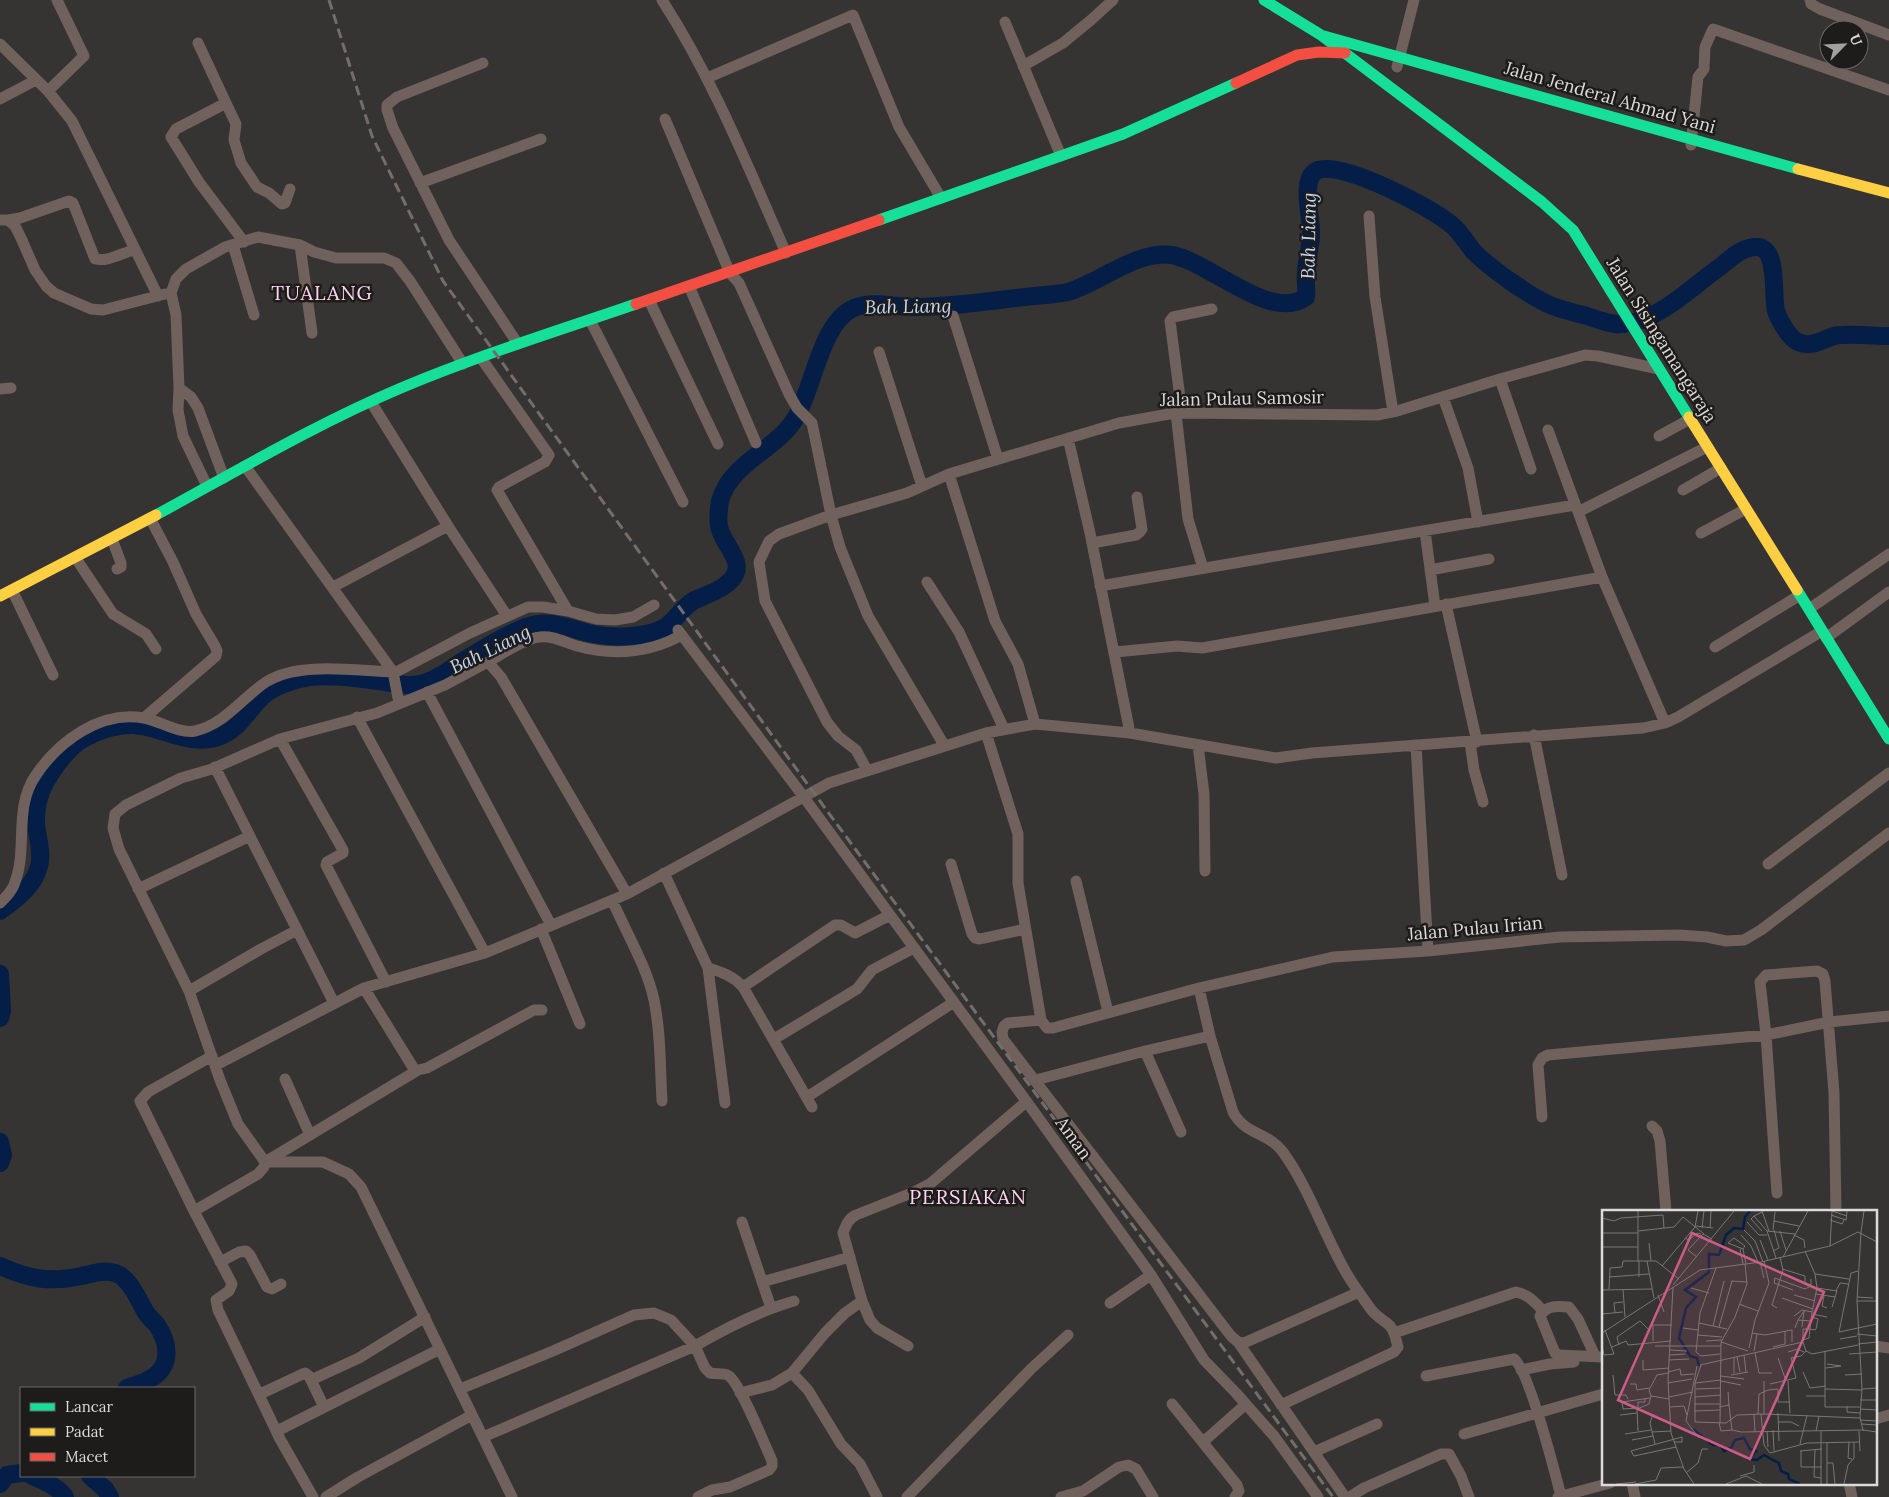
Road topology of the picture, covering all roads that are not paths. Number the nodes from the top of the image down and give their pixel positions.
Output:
1 (57, 0) edge
2 (662, 0) edge
3 (1113, 0) edge
4 (1264, 0) edge
5 (1414, 0) edge
6 (1810, 0) edge
7 (1005, 22) dead end
8 (1321, 35) junction
9 (1889, 35) edge
10 (198, 43) dead end
11 (0, 44) edge
12 (1345, 53) junction
13 (1297, 55) junction
14 (1399, 61) junction
15 (482, 63) dead end
16 (1023, 66) junction
17 (707, 78) junction
18 (36, 80) junction
19 (1889, 90) edge
20 (48, 91) junction
21 (0, 99) edge
22 (226, 103) junction
23 (665, 119) dead end
24 (541, 140) dead end
25 (1691, 142) junction
26 (1061, 156) junction
27 (420, 183) junction
28 (290, 189) dead end
29 (1889, 193) edge
30 (941, 198) junction
31 (1889, 198) edge
32 (1370, 216) dead end
33 (3, 218) edge
34 (239, 243) junction
35 (300, 245) junction
36 (134, 250) junction
37 (786, 253) junction
38 (730, 273) junction
39 (689, 286) junction
40 (171, 293) junction
41 (158, 296) junction
42 (649, 300) junction
43 (1212, 309) dead end
44 (254, 315) dead end
45 (954, 316) dead end
46 (590, 320) junction
47 (312, 333) dead end
48 (518, 344) junction
49 (879, 352) dead end
50 (481, 358) junction
51 (464, 364) junction
52 (1659, 369) junction
53 (1500, 379) junction
54 (180, 388) junction
55 (1443, 397) junction
56 (371, 402) junction
57 (1393, 412) junction
58 (1179, 413) junction
59 (1690, 420) junction
60 (1548, 430) dead end
61 (1659, 436) dead end
62 (1068, 438) junction
63 (756, 442) dead end
64 (718, 444) dead end
65 (1707, 447) junction
66 (998, 459) junction
67 (245, 466) junction
68 (1721, 468) junction
69 (1531, 469) dead end
70 (949, 474) junction
71 (224, 478) junction
72 (207, 486) junction
73 (922, 486) junction
74 (1683, 490) dead end
75 (1137, 497) dead end
76 (683, 502) dead end
77 (1576, 508) junction
78 (1746, 509) junction
79 (831, 515) junction
80 (150, 518) junction
81 (1478, 522) junction
82 (448, 526) junction
83 (1425, 531) junction
84 (1701, 533) dead end
85 (112, 539) junction
86 (1092, 543) junction
87 (1889, 554) edge
88 (75, 557) junction
89 (1489, 559) dead end
90 (1203, 568) junction
91 (117, 569) dead end
92 (1430, 570) junction
93 (1602, 577) junction
94 (927, 582) dead end
95 (1100, 586) junction
96 (332, 587) junction
97 (12, 590) junction
98 (1889, 592) edge
99 (0, 596) edge
100 (1800, 596) junction
101 (654, 605) dead end
102 (1441, 605) junction
103 (1809, 609) junction
104 (568, 611) junction
105 (507, 616) junction
106 (1824, 635) junction
107 (1714, 647) dead end
108 (156, 649) dead end
109 (1115, 652) junction
110 (488, 662) junction
111 (394, 674) junction
112 (54, 675) dead end
113 (427, 692) junction
114 (398, 700) junction
115 (357, 717) junction
116 (144, 718) junction
117 (1665, 723) junction
118 (1035, 724) junction
119 (1004, 729) junction
120 (986, 733) junction
121 (1130, 733) junction
122 (1534, 735) junction
123 (280, 739) junction
124 (1889, 739) edge
125 (1473, 742) junction
126 (1198, 745) junction
127 (1416, 745) junction
128 (944, 746) junction
129 (215, 767) junction
130 (867, 770) junction
131 (1889, 773) edge
132 (804, 796) junction
133 (1483, 802) dead end
134 (1889, 833) edge
135 (250, 836) junction
136 (951, 864) dead end
137 (1768, 864) dead end
138 (1205, 871) dead end
139 (664, 873) junction
140 (1562, 875) dead end
141 (1076, 880) dead end
142 (138, 889) junction
143 (627, 894) junction
144 (612, 900) junction
145 (0, 903) edge
146 (890, 916) junction
147 (546, 927) junction
148 (1025, 929) junction
149 (298, 930) junction
150 (914, 948) junction
151 (1428, 951) junction
152 (485, 953) junction
153 (708, 968) junction
154 (386, 982) junction
155 (743, 987) junction
156 (364, 988) junction
157 (1199, 988) junction
158 (189, 992) junction
159 (954, 1002) junction
160 (334, 1003) junction
161 (542, 1010) dead end
162 (1108, 1012) junction
163 (1889, 1016) edge
164 (1042, 1020) junction
165 (1828, 1022) junction
166 (580, 1024) dead end
167 (1766, 1035) junction
168 (1210, 1036) junction
169 (774, 1039) junction
170 (1145, 1051) junction
171 (214, 1060) junction
172 (418, 1070) junction
173 (284, 1079) dead end
174 (1036, 1080) junction
175 (662, 1101) dead end
176 (1026, 1102) junction
177 (725, 1103) dead end
178 (1542, 1117) dead end
179 (1652, 1126) dead end
180 (1180, 1132) dead end
181 (310, 1135) junction
182 (265, 1162) junction
183 (1777, 1193) dead end
184 (1666, 1210) edge
185 (1836, 1210) edge
186 (194, 1211) junction
187 (742, 1222) dead end
188 (850, 1257) junction
189 (220, 1262) junction
190 (1151, 1276) junction
191 (762, 1282) junction
192 (282, 1284) dead end
193 (1359, 1292) junction
194 (794, 1301) dead end
195 (862, 1301) junction
196 (1110, 1303) dead end
197 (771, 1308) junction
198 (1543, 1311) junction
199 (425, 1318) junction
200 (1394, 1333) junction
201 (1068, 1335) dead end
202 (1238, 1342) junction
203 (695, 1346) junction
204 (908, 1346) dead end
205 (1876, 1346) edge
206 (1889, 1348) edge
207 (440, 1349) junction
208 (1600, 1358) edge
209 (1521, 1370) junction
210 (792, 1373) junction
211 (1426, 1376) dead end
212 (311, 1380) junction
213 (460, 1389) junction
214 (740, 1393) junction
215 (260, 1394) junction
216 (1602, 1394) edge
217 (1172, 1404) dead end
218 (1246, 1404) junction
219 (1282, 1405) junction
220 (324, 1408) junction
221 (1538, 1414) junction
222 (472, 1415) junction
223 (1889, 1415) edge
224 (1876, 1419) edge
225 (1377, 1424) dead end
226 (277, 1431) junction
227 (1464, 1434) dead end
228 (483, 1437) junction
229 (1203, 1442) junction
230 (1314, 1452) junction
231 (1632, 1484) edge
232 (1849, 1484) edge
233 (1604, 1489) edge
234 (313, 1497) edge
235 (326, 1497) edge
236 (512, 1497) edge
237 (698, 1497) edge
238 (877, 1497) edge
239 (907, 1497) edge
240 (1061, 1497) edge
241 (1153, 1497) edge
242 (1235, 1497) edge
243 (1318, 1497) edge
244 (1345, 1497) edge
245 (1350, 1497) edge
246 (1469, 1497) edge
247 (1560, 1497) edge
248 (1635, 1497) edge
249 (1852, 1497) edge

1 - 20 street
2 - 17 street
3 - 16 street
4 - 8 main road
5 - 14 street
6 - 9 street
7 - 16 street
8 - 12 main road, Jalan Sisingamangaraja
8 - 13 main road
8 - 14 main road, Jalan Jenderal Ahmad Yani
10 - 22 street
11 - 18 street
12 - 13 main road
12 - 14 main road, Jalan Jenderal Ahmad Yani
12 - 52 main road, Jalan Sisingamangaraja
13 - 26 main road
14 - 25 main road, Jalan Jenderal Ahmad Yani
15 - 27 street
16 - 26 street
17 - 30 street
17 - 37 street
18 - 20 street
18 - 21 street
19 - 25 street
20 - 36 street
22 - 28 street
22 - 34 street
23 - 38 street
24 - 27 street
25 - 29 main road, Jalan Jenderal Ahmad Yani
25 - 31 main road, Jalan Jenderal Ahmad Yani
26 - 30 main road
27 - 48 street
30 - 37 main road
32 - 57 street
33 - 36 street
33 - 41 street
34 - 35 street
34 - 40 street
34 - 44 street
35 - 47 street
35 - 51 street
36 - 41 street
37 - 38 main road
38 - 39 main road
38 - 79 street
39 - 42 main road
39 - 63 street
40 - 41 street
40 - 54 street
42 - 46 main road
42 - 64 street
43 - 58 street
45 - 66 street
46 - 48 main road
46 - 76 street
48 - 50 main road
49 - 73 street
50 - 51 main road
50 - 104 street
51 - 56 main road
52 - 53 street, Jalan Pulau Samosir
52 - 59 main road, Jalan Sisingamangaraja
53 - 55 street, Jalan Pulau Samosir
53 - 69 street
54 - 71 street
54 - 72 street
55 - 57 street, Jalan Pulau Samosir
55 - 81 street
56 - 67 main road
56 - 82 street
57 - 58 street, Jalan Pulau Samosir
58 - 62 street, Jalan Pulau Samosir
58 - 90 street
59 - 61 street
59 - 65 main road, Jalan Sisingamangaraja
60 - 77 street
62 - 66 street, Jalan Pulau Samosir
62 - 86 street
65 - 68 main road, Jalan Sisingamangaraja
65 - 77 street
66 - 70 street, Jalan Pulau Samosir
67 - 71 main road
67 - 96 street
68 - 74 street
68 - 78 main road, Jalan Sisingamangaraja
70 - 73 street, Jalan Pulau Samosir
70 - 118 street
71 - 72 main road
72 - 80 main road
73 - 79 street, Jalan Pulau Samosir
75 - 86 street
77 - 81 street
77 - 93 street
78 - 84 street
78 - 100 main road, Jalan Sisingamangaraja
79 - 128 street
79 - 130 street, Jalan Pulau Samosir
80 - 85 main road
80 - 116 street
81 - 83 street
82 - 96 street
82 - 105 street
83 - 90 street
83 - 92 street
85 - 88 main road
85 - 91 street
86 - 95 street
87 - 103 street
88 - 97 main road
88 - 108 street
89 - 92 street
90 - 95 street
92 - 102 street
93 - 102 street
93 - 117 street
94 - 119 street
95 - 109 street
96 - 111 street
97 - 99 main road
97 - 112 street
98 - 106 street
100 - 103 main road, Jalan Sisingamangaraja
100 - 107 street
101 - 104 street
102 - 109 street
102 - 125 street
103 - 106 main road, Jalan Sisingamangaraja
104 - 105 street
105 - 111 street
106 - 117 street
106 - 124 main road, Jalan Sisingamangaraja
109 - 121 street
110 - 113 street
110 - 132 street, Aman
110 - 143 street
111 - 114 street
111 - 116 street
113 - 114 street
113 - 147 street
114 - 115 street
115 - 123 street
115 - 152 street
116 - 145 street
117 - 122 street
118 - 119 street
118 - 121 street
119 - 120 street
120 - 128 street
120 - 148 street
121 - 126 street
122 - 125 street
122 - 140 street
123 - 129 street
123 - 154 street
125 - 127 street
125 - 133 street
126 - 127 street
126 - 138 street
127 - 151 street
128 - 130 street
129 - 135 street
129 - 142 street
130 - 132 street
131 - 137 street
132 - 139 street
132 - 146 street, Aman
134 - 151 street, Jalan Pulau Irian
135 - 142 street
135 - 149 street
136 - 148 street
139 - 143 street
139 - 153 street
141 - 162 street
142 - 158 street
143 - 144 street
144 - 147 street
144 - 175 street
146 - 150 street, Aman
146 - 155 street
147 - 152 street
147 - 166 street
148 - 164 street
149 - 158 street
149 - 160 street
150 - 159 street, Aman
150 - 169 street
151 - 157 street, Jalan Pulau Irian
152 - 154 street
153 - 155 street
153 - 177 street
154 - 156 street
155 - 169 street
156 - 160 street
156 - 172 street
157 - 162 street, Jalan Pulau Irian
157 - 168 street
158 - 171 street
159 - 169 street
159 - 176 street, Aman
160 - 171 street
161 - 172 street
162 - 164 street, Jalan Pulau Irian
163 - 165 street
164 - 174 street
165 - 167 street
165 - 167 street
165 - 185 street
167 - 178 street
167 - 183 street
168 - 170 street
168 - 193 street
170 - 174 street
170 - 180 street
171 - 182 street
171 - 186 street
172 - 181 street
173 - 181 street
174 - 202 street
176 - 188 street
176 - 190 street, Aman
179 - 184 street
181 - 182 street
182 - 186 street
182 - 199 street
186 - 189 street
187 - 191 street
188 - 191 street
188 - 195 street
189 - 192 street
189 - 215 street
190 - 196 street
190 - 218 street, Aman
191 - 197 street
193 - 200 street
193 - 202 street
194 - 197 street
195 - 204 street
195 - 210 street
197 - 203 street
198 - 200 street
198 - 208 street
198 - 208 street
199 - 207 street
199 - 212 street
200 - 219 street
201 - 239 street
202 - 219 street
203 - 213 street
203 - 214 street
203 - 228 street
205 - 206 street
207 - 213 street
207 - 220 street
208 - 209 street
209 - 211 street
209 - 221 street
210 - 214 street
210 - 238 street
212 - 215 street
212 - 220 street
213 - 222 street
214 - 237 street
215 - 226 street
216 - 221 street
217 - 229 street
218 - 229 street
218 - 243 street, Aman
219 - 230 street
220 - 226 street
221 - 227 street
221 - 247 street
222 - 228 street
222 - 235 street
223 - 224 street
225 - 230 street
226 - 234 street
228 - 236 street
229 - 242 street
230 - 244 street
231 - 248 street
232 - 249 street
233 - 247 street
240 - 241 street
245 - 246 street

